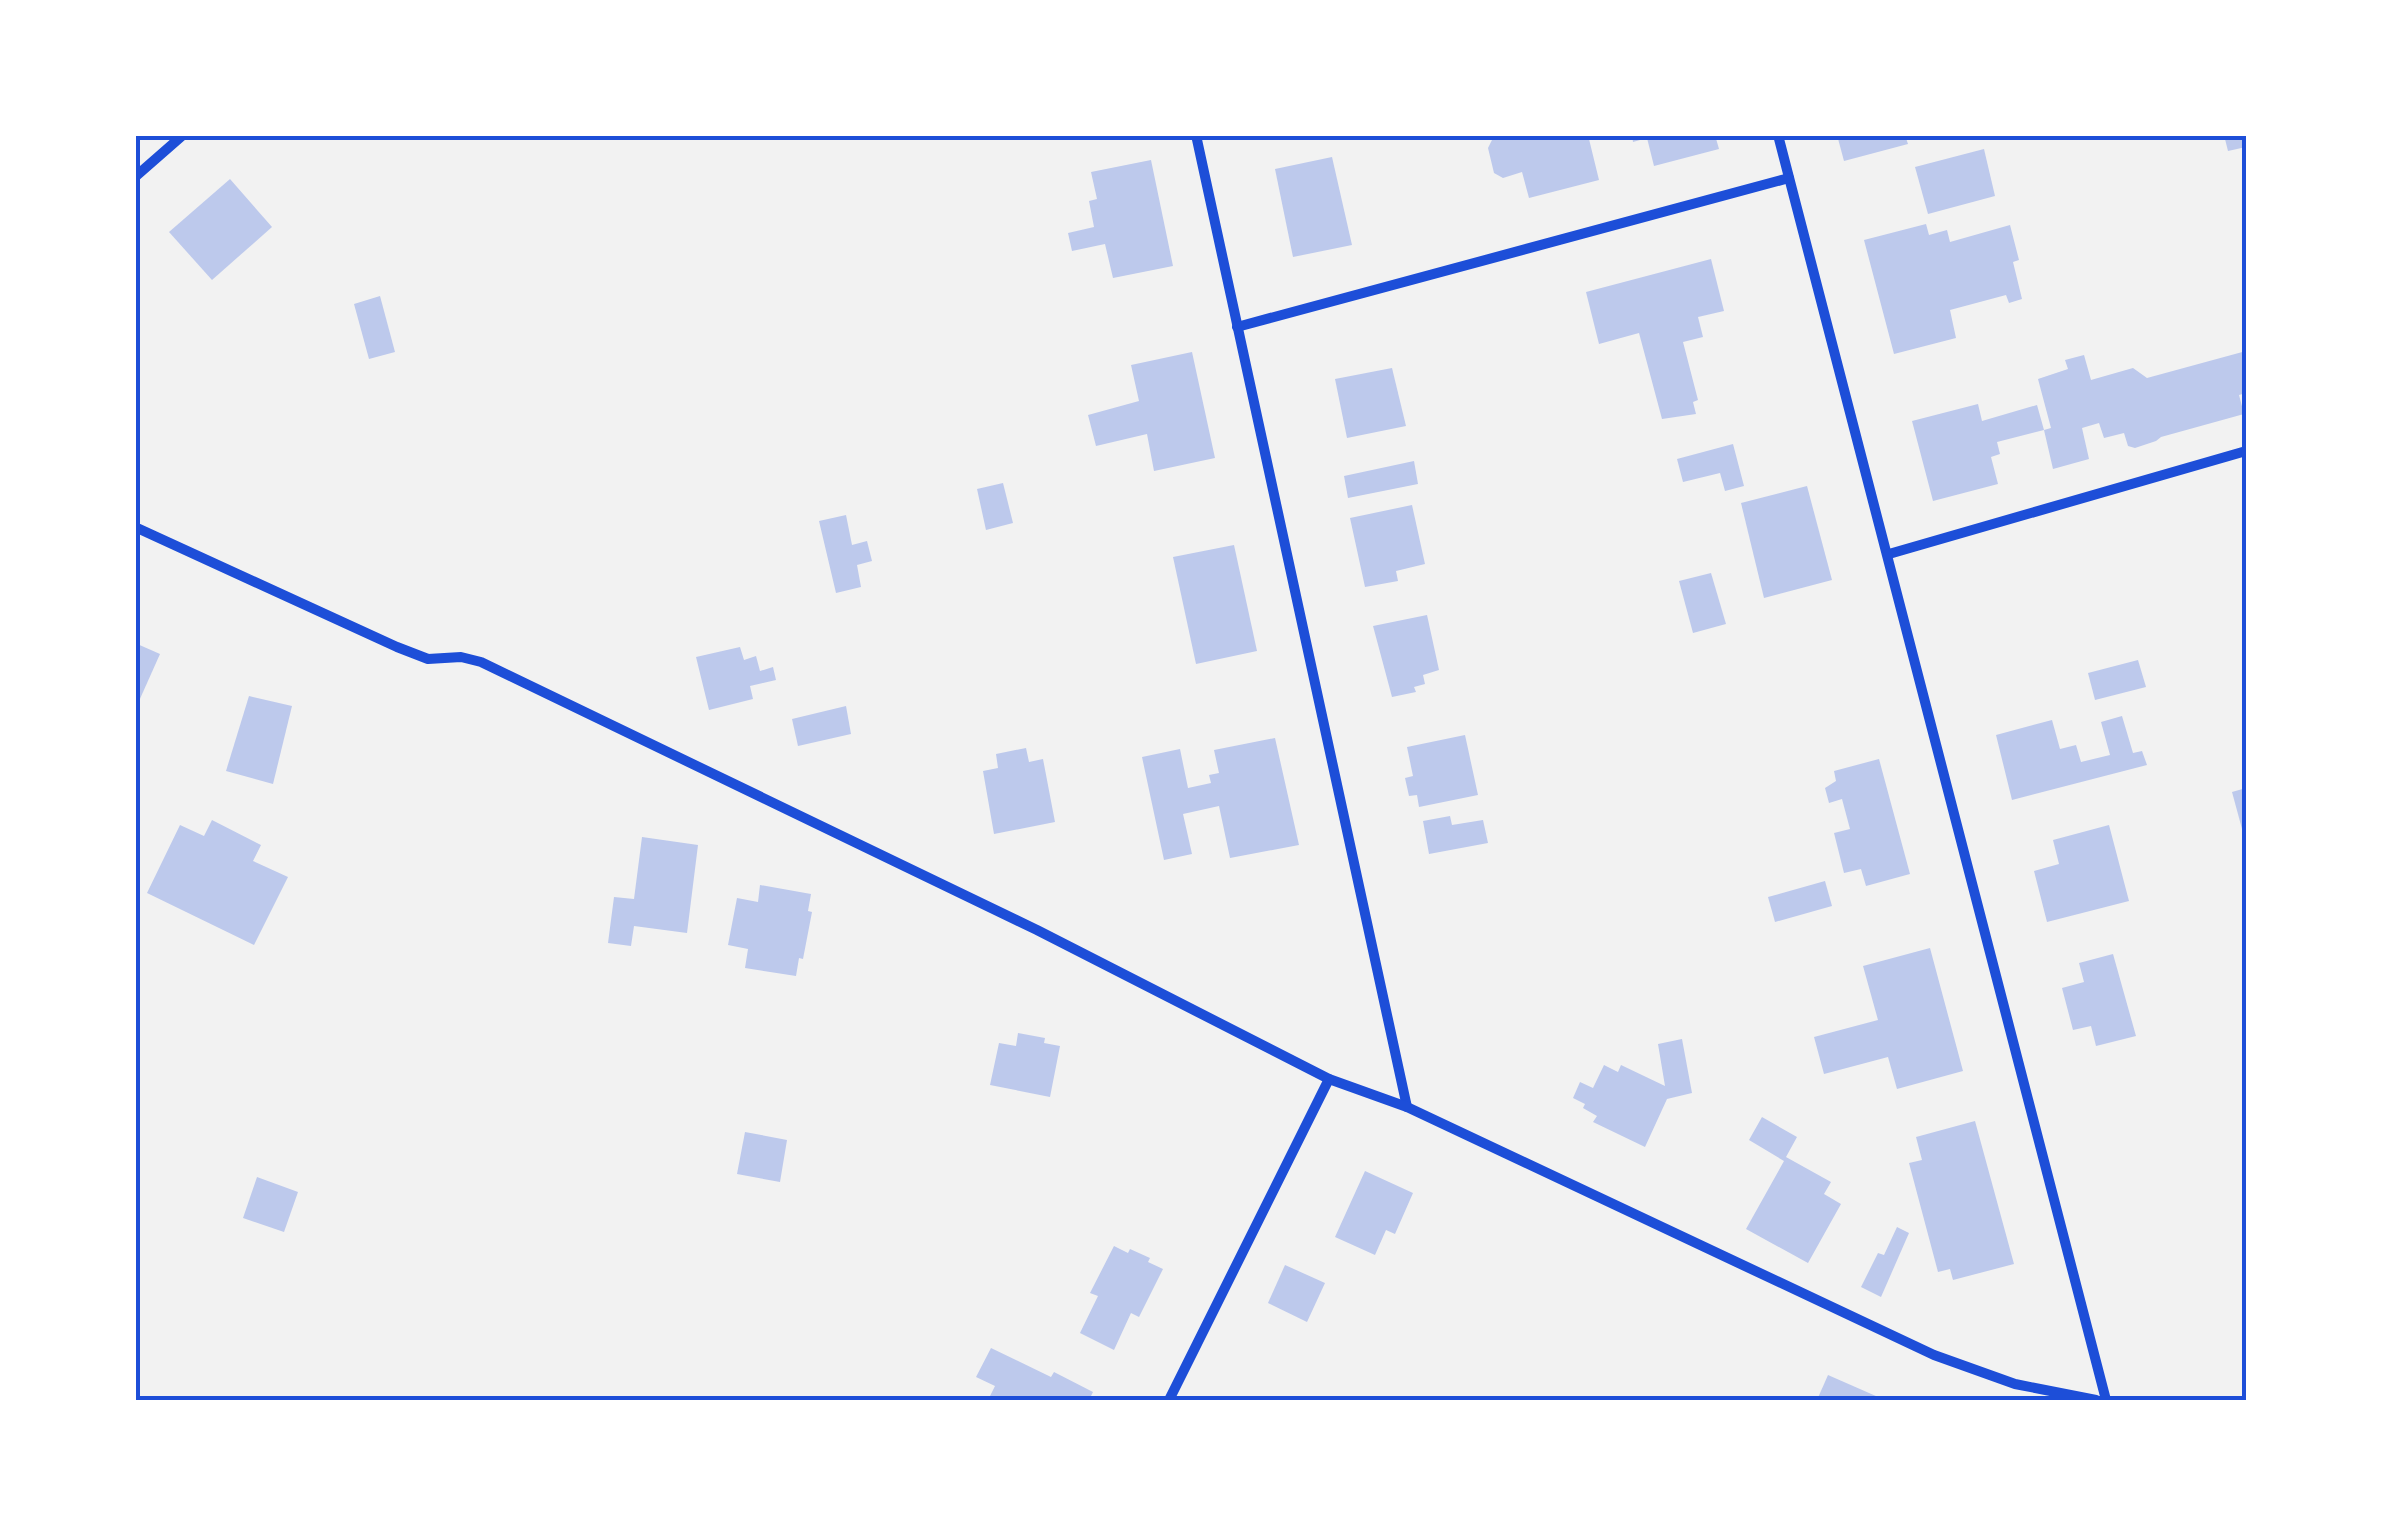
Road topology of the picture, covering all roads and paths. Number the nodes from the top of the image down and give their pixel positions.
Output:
1 (183, 135) edge
2 (1196, 135) edge
3 (1778, 135) edge
4 (135, 177) edge
5 (1789, 178) junction
6 (1237, 327) junction
7 (2246, 451) edge
8 (135, 528) edge
9 (1889, 554) junction
10 (1330, 1079) junction
11 (1407, 1107) junction
12 (1169, 1400) edge
13 (2096, 1400) edge
14 (2106, 1400) edge

1 - 4 street
2 - 6 street
3 - 5 street
5 - 6 street
5 - 9 street
6 - 11 street
7 - 9 street
8 - 10 street
9 - 14 street
10 - 11 street
10 - 12 street
11 - 13 street

